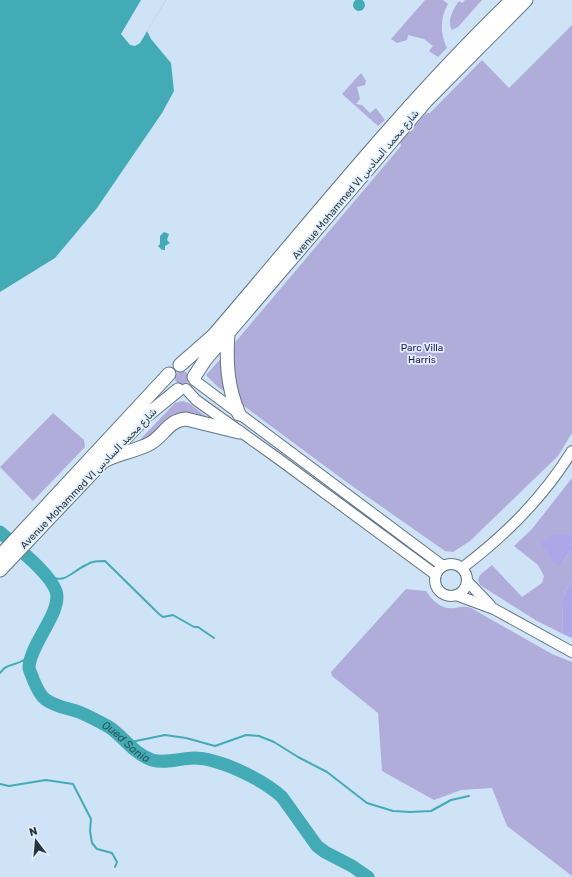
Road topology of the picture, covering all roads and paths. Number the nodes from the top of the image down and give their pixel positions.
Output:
1 (512, 0) edge
2 (526, 0) edge
3 (228, 333) junction
4 (180, 365) junction
5 (169, 374) junction
6 (188, 384) junction
7 (239, 414) junction
8 (239, 432) junction
9 (572, 450) edge
10 (98, 465) junction
11 (26, 534) junction
12 (2, 560) edge
13 (443, 566) junction
14 (462, 568) junction
15 (436, 575) junction
16 (467, 581) junction
17 (456, 595) junction
18 (494, 609) junction
19 (572, 652) edge

1 - 4 main road, Avenue Mohammed VI شارع محمد السادس
2 - 3 main road, Avenue Mohammed VI شارع محمد السادس
3 - 6 main road, Avenue Mohammed VI شارع محمد السادس
3 - 7 main road
4 - 5 main road, Avenue Mohammed VI شارع محمد السادس
4 - 6 main road
5 - 6 main road
5 - 11 main road, Avenue Mohammed VI شارع محمد السادس
6 - 7 street
6 - 8 street
6 - 10 main road, Avenue Mohammed VI شارع محمد السادس
7 - 13 street
8 - 10 main road
8 - 15 street
9 - 14 street
10 - 11 main road, Avenue Mohammed VI شارع محمد السادس
11 - 12 main road, Avenue Mohammed VI شارع محمد السادس
13 - 14 street
13 - 15 street
14 - 16 street
15 - 17 street
16 - 17 street
16 - 18 street
17 - 18 street
18 - 19 street

